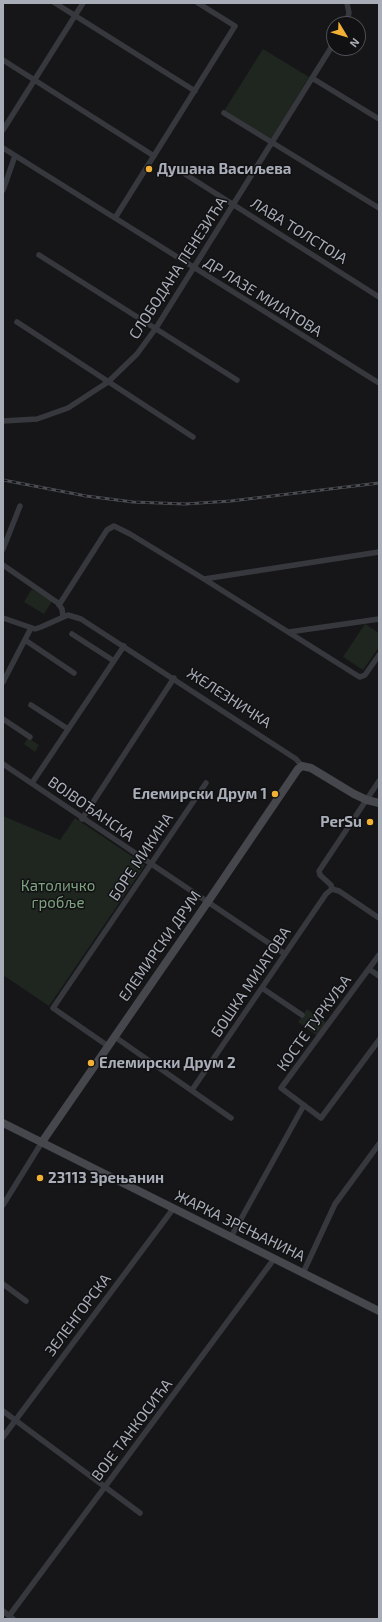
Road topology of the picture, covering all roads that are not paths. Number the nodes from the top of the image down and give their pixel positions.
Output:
1 (55, 3) edge
2 (83, 3) edge
3 (198, 3) edge
4 (347, 3) edge
5 (75, 15) junction
6 (347, 16) edge
7 (326, 56) edge
8 (3, 60) edge
9 (312, 78) junction
10 (34, 80) junction
11 (195, 91) junction
12 (224, 113) dead end
13 (379, 119) edge
14 (3, 130) edge
15 (272, 142) junction
16 (3, 148) edge
17 (16, 156) junction
18 (154, 156) junction
19 (185, 174) dead end
20 (3, 190) edge
21 (234, 204) junction
22 (379, 208) edge
23 (115, 218) junction
24 (39, 254) dead end
25 (193, 267) junction
26 (379, 297) edge
27 (17, 322) dead end
28 (156, 328) junction
29 (237, 380) dead end
30 (108, 382) junction
31 (379, 383) edge
32 (3, 421) edge
33 (193, 438) dead end
34 (20, 506) dead end
35 (3, 549) edge
36 (379, 552) edge
37 (3, 565) edge
38 (204, 578) junction
39 (59, 605) junction
40 (63, 617) junction
41 (3, 618) edge
42 (379, 619) edge
43 (31, 628) junction
44 (289, 632) junction
45 (72, 634) dead end
46 (25, 640) junction
47 (124, 646) junction
48 (379, 655) edge
49 (114, 661) junction
50 (74, 673) dead end
51 (174, 678) junction
52 (3, 682) edge
53 (31, 705) dead end
54 (3, 720) edge
55 (68, 729) junction
56 (30, 737) dead end
57 (3, 764) edge
58 (302, 766) junction
59 (379, 781) edge
60 (32, 783) junction
61 (206, 783) dead end
62 (367, 800) junction
63 (379, 803) edge
64 (82, 819) junction
65 (150, 865) junction
66 (332, 889) junction
67 (207, 903) junction
68 (379, 918) edge
69 (285, 954) junction
70 (379, 955) edge
71 (369, 968) junction
72 (379, 976) edge
73 (262, 988) junction
74 (302, 1015) dead end
75 (115, 1037) junction
76 (379, 1040) edge
77 (108, 1046) junction
78 (192, 1090) junction
79 (304, 1105) junction
80 (231, 1118) dead end
81 (3, 1123) edge
82 (42, 1142) junction
83 (379, 1144) edge
84 (3, 1205) edge
85 (173, 1209) junction
86 (231, 1237) junction
87 (274, 1259) junction
88 (303, 1273) junction
89 (3, 1284) edge
90 (26, 1301) dead end
91 (379, 1311) edge
92 (3, 1411) edge
93 (16, 1420) junction
94 (3, 1437) edge
95 (105, 1486) junction
96 (140, 1512) dead end
97 (3, 1611) edge
98 (11, 1617) edge

1 - 5 street
2 - 5 street
3 - 11 street
4 - 6 street
5 - 10 street
5 - 11 street
7 - 9 street, СЛОБОДАНА ПЕНЕЗИЋА
8 - 10 street
9 - 13 street
9 - 15 street, СЛОБОДАНА ПЕНЕЗИЋА
10 - 14 street
10 - 18 street
11 - 18 street
12 - 15 street
15 - 21 street, СЛОБОДАНА ПЕНЕЗИЋА
15 - 22 street
16 - 17 street
17 - 20 street
17 - 23 street
18 - 23 street
19 - 21 street, ЛАВА ТОЛСТОЈА
21 - 25 street, СЛОБОДАНА ПЕНЕЗИЋА
21 - 26 street, ЛАВА ТОЛСТОЈА
23 - 25 street, ДР ЛАЗЕ МИЈАТОВА
24 - 28 street
25 - 28 street, СЛОБОДАНА ПЕНЕЗИЋА
25 - 31 street, ДР ЛАЗЕ МИЈАТОВА
27 - 30 street
28 - 29 street
28 - 30 street, СЛОБОДАНА ПЕНЕЗИЋА
30 - 32 street, СЛОБОДАНА ПЕНЕЗИЋА
30 - 33 street
34 - 35 street
36 - 38 street
37 - 39 street
38 - 39 street
38 - 44 street
39 - 40 street
40 - 43 street
40 - 47 street, ЖЕЛЕЗНИЧКА
41 - 43 street
42 - 44 street
43 - 46 street
44 - 48 street
45 - 49 street
46 - 50 street
46 - 52 street
47 - 49 street
47 - 51 street, ЖЕЛЕЗНИЧКА
49 - 55 street
51 - 58 street, ЖЕЛЕЗНИЧКА
51 - 64 street
53 - 55 street
54 - 56 street
55 - 60 street
57 - 60 street, ВОЈВОЂАНСКА
58 - 62 street, ЖЕЛЕЗНИЧКА
58 - 67 street, ЕЛЕМИРСКИ ДРУМ
59 - 62 street
60 - 64 street, ВОЈВОЂАНСКА
61 - 65 street, БОРЕ МИКИНА
62 - 63 street, ЖЕЛЕЗНИЧКА
62 - 66 street
64 - 65 street, ВОЈВОЂАНСКА
65 - 67 street, ВОЈВОЂАНСКА
65 - 77 street, БОРЕ МИКИНА
66 - 68 street
66 - 69 street, БОШКА МИЈАТОВА
67 - 69 street, ВОЈВОЂАНСКА
67 - 75 street, ЕЛЕМИРСКИ ДРУМ
69 - 73 street, БОШКА МИЈАТОВА
70 - 71 street, КОСТЕ ТУРКУЉА
71 - 72 street, КОСТЕ ТУРКУЉА
71 - 79 street, КОСТЕ ТУРКУЉА
73 - 74 street
73 - 78 street, БОШКА МИЈАТОВА
75 - 77 street, ЕЛЕМИРСКИ ДРУМ
75 - 78 street
76 - 79 street, КОСТЕ ТУРКУЉА
77 - 82 street, ЕЛЕМИРСКИ ДРУМ
78 - 80 street
79 - 86 street
81 - 82 street, ЖАРКА ЗРЕЊАНИНА
82 - 84 street
82 - 85 street, ЖАРКА ЗРЕЊАНИНА
83 - 88 street
85 - 86 street, ЖАРКА ЗРЕЊАНИНА
85 - 93 street, ЗЕЛЕНГОРСКА
86 - 87 street, ЖАРКА ЗРЕЊАНИНА
87 - 88 street, ЖАРКА ЗРЕЊАНИНА
87 - 95 street, ВОЈЕ ТАНКОСИЋА
88 - 91 street, ЖАРКА ЗРЕЊАНИНА
89 - 90 street
92 - 93 street
93 - 94 street, ЗЕЛЕНГОРСКА
93 - 95 street
95 - 96 street
95 - 98 street, ВОЈЕ ТАНКОСИЋА
97 - 98 street

